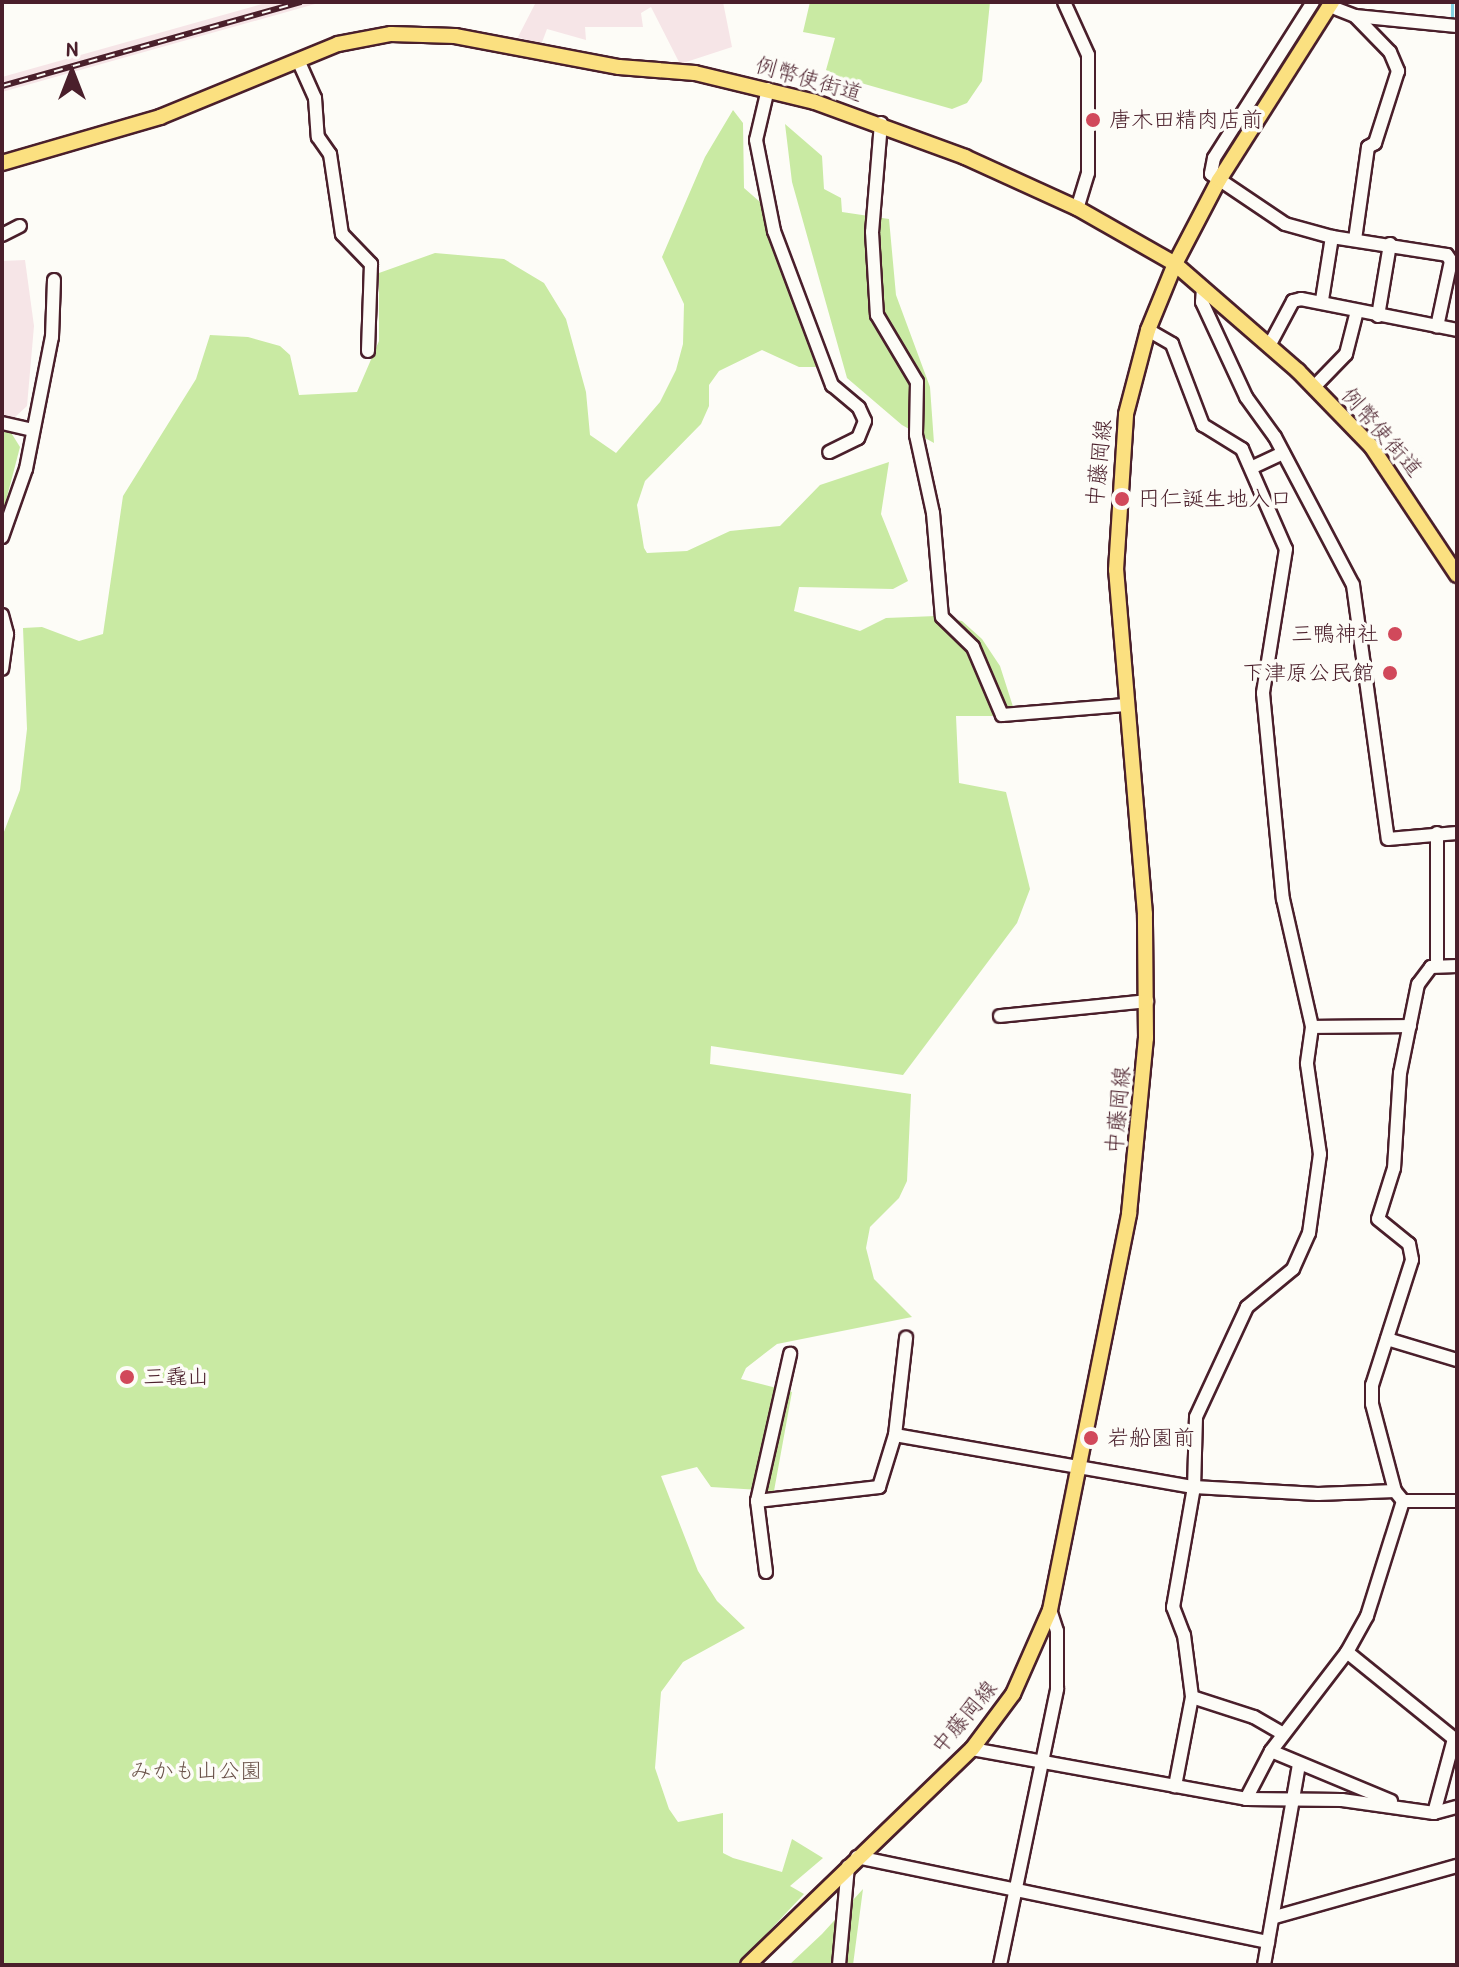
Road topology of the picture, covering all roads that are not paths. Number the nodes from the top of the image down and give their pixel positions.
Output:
1 (1064, 2) edge
2 (1313, 2) edge
3 (1334, 6) edge
4 (1355, 16) junction
5 (1457, 26) edge
6 (298, 60) junction
7 (768, 89) junction
8 (881, 123) junction
9 (2, 163) edge
10 (1219, 180) junction
11 (1077, 208) junction
12 (20, 226) dead end
13 (2, 235) edge
14 (1332, 237) junction
15 (1355, 239) junction
16 (1390, 244) junction
17 (1175, 264) junction
18 (54, 280) dead end
19 (1203, 288) junction
20 (1322, 300) junction
21 (1357, 311) junction
22 (1378, 316) junction
23 (1437, 327) junction
24 (1148, 330) junction
25 (1457, 330) edge
26 (1269, 346) junction
27 (368, 351) dead end
28 (1314, 387) junction
29 (2, 423) edge
30 (33, 430) junction
31 (829, 452) dead end
32 (1283, 453) junction
33 (1253, 467) junction
34 (2, 537) edge
35 (1457, 575) edge
36 (2, 615) edge
37 (2, 669) edge
38 (1126, 705) junction
39 (1437, 833) junction
40 (1457, 833) edge
41 (1437, 966) junction
42 (1457, 966) edge
43 (1147, 1001) junction
44 (1000, 1016) dead end
45 (1410, 1026) junction
46 (1312, 1027) junction
47 (906, 1338) dead end
48 (1387, 1339) junction
49 (790, 1354) dead end
50 (1457, 1360) edge
51 (895, 1435) junction
52 (1080, 1469) junction
53 (1194, 1487) junction
54 (1399, 1496) junction
55 (757, 1501) junction
56 (1457, 1501) edge
57 (766, 1572) dead end
58 (1050, 1610) junction
59 (1347, 1652) junction
60 (1192, 1697) junction
61 (1284, 1734) junction
62 (1455, 1740) edge
63 (972, 1749) junction
64 (1271, 1751) junction
65 (1042, 1761) junction
66 (1299, 1764) junction
67 (1175, 1786) junction
68 (1246, 1799) junction
69 (1295, 1799) junction
70 (1398, 1805) junction
71 (1457, 1807) edge
72 (1434, 1813) junction
73 (852, 1862) junction
74 (1457, 1866) edge
75 (1015, 1890) junction
76 (1275, 1917) junction
77 (1268, 1942) junction
78 (748, 1965) edge
79 (839, 1965) edge
80 (1000, 1965) edge
81 (1264, 1965) edge

1 - 11 street
2 - 10 street
3 - 4 street
3 - 10 main road, 中藤岡線
4 - 5 street
4 - 15 street
6 - 7 main road, 例幣使街道
6 - 9 main road, 例幣使街道
6 - 27 street
7 - 8 main road, 例幣使街道
7 - 31 street
8 - 11 main road, 例幣使街道
8 - 38 street
10 - 14 street
10 - 17 main road, 中藤岡線
11 - 17 main road, 例幣使街道
12 - 13 street
14 - 15 street
14 - 20 street
15 - 16 street
16 - 22 street
16 - 23 street
17 - 19 main road, 例幣使街道
17 - 24 main road, 中藤岡線
18 - 30 street
19 - 26 main road, 例幣使街道
19 - 32 street
20 - 21 street
20 - 26 street
21 - 22 street
21 - 28 street
22 - 23 street
23 - 25 street
24 - 33 street
24 - 38 main road, 中藤岡線
26 - 28 main road, 例幣使街道
28 - 35 main road, 例幣使街道
29 - 30 street
30 - 34 street
32 - 33 street
32 - 39 street
33 - 46 street
36 - 37 street
38 - 43 main road, 中藤岡線
39 - 40 street
39 - 41 street
41 - 42 street
41 - 45 street
43 - 44 street
43 - 52 main road, 中藤岡線
45 - 46 street
45 - 48 street
46 - 53 street
47 - 51 street
48 - 50 street
48 - 54 street
49 - 55 street
51 - 52 street
51 - 55 street
52 - 53 street
52 - 58 main road, 中藤岡線
53 - 54 street
53 - 60 street
54 - 56 street
54 - 59 street
55 - 57 street
58 - 63 main road, 中藤岡線
58 - 65 street
59 - 61 street
59 - 62 street
60 - 61 street
60 - 67 street
61 - 64 street
62 - 72 street
63 - 65 street
63 - 73 main road, 中藤岡線
64 - 66 street
64 - 68 street
65 - 67 street
65 - 75 street
66 - 69 street
66 - 70 street
67 - 68 street
68 - 69 street
69 - 70 street
69 - 76 street
70 - 72 street
71 - 72 street
73 - 75 street
73 - 78 main road, 中藤岡線
73 - 79 street
74 - 76 street
75 - 77 street
75 - 80 street
76 - 77 street
77 - 81 street

